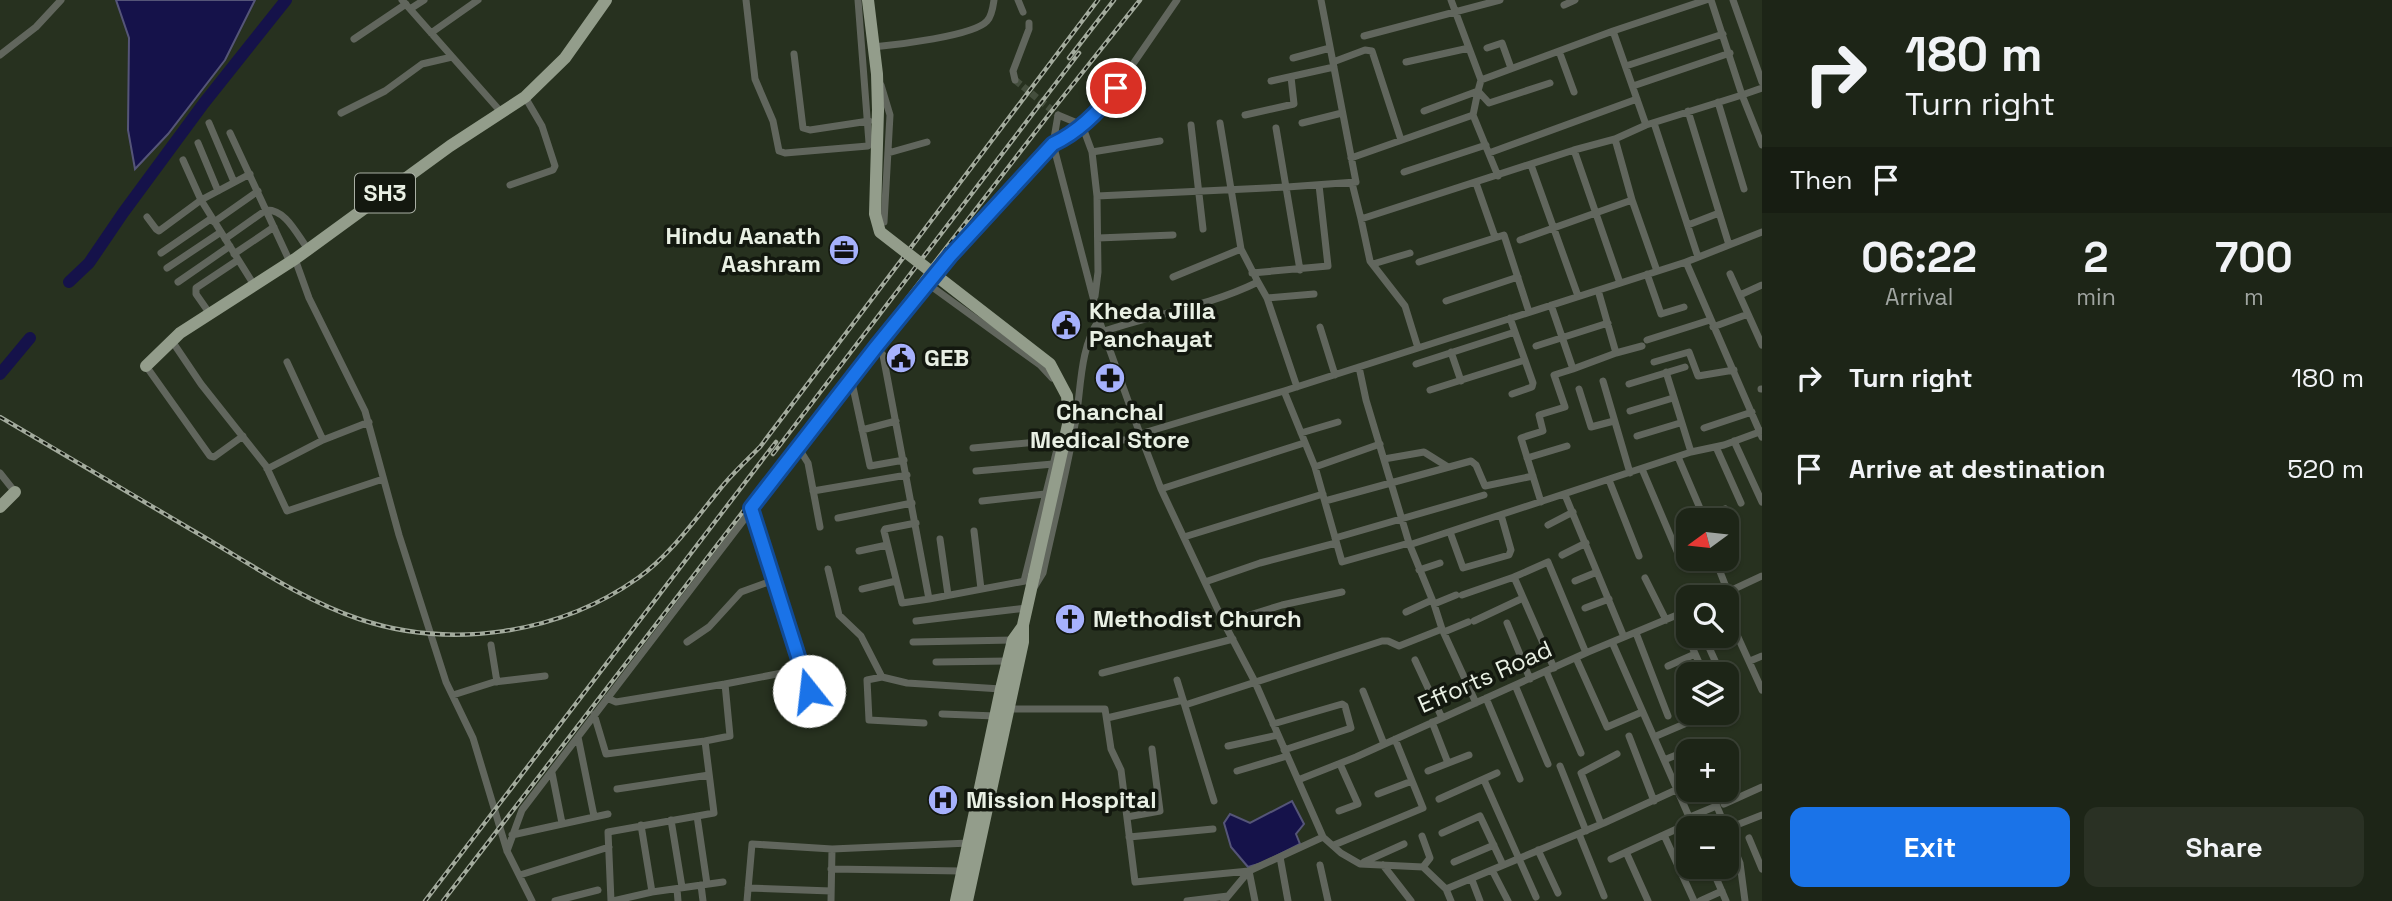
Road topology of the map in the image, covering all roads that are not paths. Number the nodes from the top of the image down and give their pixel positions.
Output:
1 (61, 0) edge
2 (424, 0) edge
3 (478, 0) edge
4 (606, 0) edge
5 (746, 0) edge
6 (858, 0) edge
7 (868, 0) edge
8 (994, 0) edge
9 (1018, 0) edge
10 (1177, 0) edge
11 (1321, 0) edge
12 (1451, 0) edge
13 (1500, 0) edge
14 (1576, 0) edge
15 (1708, 0) edge
16 (1733, 0) edge
17 (406, 4) edge
18 (1564, 5) dead end
19 (1023, 12) dead end
20 (1455, 12) junction
21 (1029, 23) dead end
22 (1613, 31) junction
23 (431, 33) junction
24 (1723, 34) junction
25 (1364, 36) dead end
26 (354, 39) dead end
27 (873, 47) junction
28 (1330, 48) junction
29 (1469, 48) junction
30 (1488, 48) dead end
31 (1559, 51) junction
32 (1730, 53) junction
33 (794, 54) dead end
34 (0, 55) edge
35 (452, 57) junction
36 (1293, 58) dead end
37 (1406, 62) dead end
38 (1333, 64) junction
39 (1626, 66) junction
40 (1511, 68) junction
41 (877, 74) junction
42 (1291, 77) junction
43 (1015, 80) dead end
44 (1481, 80) junction
45 (1271, 82) dead end
46 (1762, 82) edge
47 (1549, 83) dead end
48 (1633, 86) junction
49 (1762, 88) edge
50 (1478, 91) junction
51 (1574, 92) dead end
52 (1742, 95) junction
53 (525, 97) junction
54 (1637, 99) junction
55 (1718, 102) junction
56 (1424, 111) dead end
57 (1688, 111) junction
58 (501, 112) junction
59 (341, 113) dead end
60 (1342, 113) junction
61 (1245, 115) dead end
62 (1474, 115) junction
63 (869, 121) junction
64 (209, 123) dead end
65 (1220, 123) dead end
66 (1302, 123) dead end
67 (1650, 124) junction
68 (1083, 125) junction
69 (1191, 125) dead end
70 (1276, 128) dead end
71 (1759, 130) edge
72 (230, 133) dead end
73 (1615, 139) junction
74 (1401, 140) junction
75 (1160, 141) dead end
76 (927, 142) dead end
77 (198, 143) dead end
78 (1053, 144) junction
79 (1762, 145) edge
80 (1487, 149) junction
81 (1574, 150) junction
82 (1092, 152) junction
83 (888, 153) junction
84 (1351, 158) junction
85 (183, 160) dead end
86 (1531, 165) junction
87 (1404, 172) dead end
88 (250, 174) junction
89 (1498, 176) junction
90 (234, 182) junction
91 (1352, 183) junction
92 (1476, 183) junction
93 (510, 185) dead end
94 (1319, 185) junction
95 (1287, 187) junction
96 (1744, 189) dead end
97 (1198, 190) junction
98 (1230, 190) junction
99 (218, 191) junction
100 (258, 191) junction
101 (1097, 196) junction
102 (201, 200) junction
103 (1632, 200) junction
104 (266, 210) junction
105 (1596, 212) junction
106 (1719, 214) junction
107 (147, 217) dead end
108 (1360, 219) junction
109 (213, 220) junction
110 (884, 222) dead end
111 (1688, 225) junction
112 (274, 227) junction
113 (1554, 228) junction
114 (1203, 229) dead end
115 (1762, 232) edge
116 (1172, 235) dead end
117 (1495, 237) junction
118 (1098, 238) junction
119 (1521, 240) dead end
120 (1729, 245) junction
121 (230, 246) junction
122 (308, 249) junction
123 (1241, 249) junction
124 (161, 253) dead end
125 (1410, 253) dead end
126 (1698, 257) junction
127 (293, 260) junction
128 (1419, 262) dead end
129 (1686, 262) junction
130 (1373, 264) junction
131 (167, 268) dead end
132 (1300, 270) junction
133 (1657, 271) junction
134 (1251, 273) junction
135 (1647, 274) junction
136 (1730, 274) dead end
137 (1173, 277) dead end
138 (1518, 277) junction
139 (178, 282) dead end
140 (1258, 282) junction
141 (1620, 283) junction
142 (928, 284) junction
143 (254, 285) junction
144 (1762, 285) edge
145 (1598, 290) junction
146 (1314, 294) dead end
147 (1740, 295) junction
148 (1578, 296) junction
149 (1267, 298) junction
150 (1094, 299) junction
151 (1446, 301) dead end
152 (1551, 305) junction
153 (1684, 307) dead end
154 (1528, 312) junction
155 (210, 314) junction
156 (1748, 314) junction
157 (1510, 318) junction
158 (1099, 320) junction
159 (1608, 323) junction
160 (1711, 324) junction
161 (1320, 327) dead end
162 (1104, 331) junction
163 (1515, 332) junction
164 (1562, 337) junction
165 (172, 341) junction
166 (1762, 345) edge
167 (1536, 346) dead end
168 (876, 347) junction
169 (1418, 348) junction
170 (1451, 352) junction
171 (1616, 353) junction
172 (1525, 360) junction
173 (287, 362) dead end
174 (1654, 362) dead end
175 (1416, 364) dead end
176 (146, 366) joint
177 (1359, 367) junction
178 (1685, 367) dead end
179 (1573, 369) junction
180 (1734, 370) junction
181 (1666, 372) junction
182 (1335, 374) junction
183 (851, 378) junction
184 (1461, 381) junction
185 (1603, 381) dead end
186 (1629, 384) dead end
187 (1297, 387) junction
188 (1579, 389) dead end
189 (1430, 390) dead end
190 (1284, 391) junction
191 (1512, 394) dead end
192 (1673, 398) junction
193 (1630, 411) dead end
194 (1752, 412) junction
195 (896, 421) junction
196 (1614, 421) junction
197 (369, 422) junction
198 (1338, 422) dead end
199 (1681, 422) junction
200 (1704, 428) dead end
201 (862, 430) junction
202 (1301, 433) junction
203 (1761, 433) edge
204 (1140, 434) junction
205 (243, 436) junction
206 (1637, 436) dead end
207 (1072, 439) junction
208 (323, 440) junction
209 (1059, 440) junction
210 (1128, 440) dead end
211 (1734, 441) junction
212 (1304, 443) junction
213 (1380, 444) junction
214 (1567, 446) dead end
215 (798, 447) junction
216 (1716, 447) junction
217 (972, 448) dead end
218 (1691, 452) junction
219 (1678, 457) junction
220 (1384, 458) junction
221 (1527, 458) junction
222 (904, 460) junction
223 (1053, 464) junction
224 (1315, 467) junction
225 (1448, 467) junction
226 (267, 469) junction
227 (1642, 469) junction
228 (976, 471) dead end
229 (0, 473) edge
230 (1630, 474) junction
231 (908, 475) junction
232 (1532, 476) junction
233 (383, 478) junction
234 (1609, 480) junction
235 (1391, 482) junction
236 (1161, 489) junction
237 (813, 491) junction
238 (15, 492) joint
239 (1045, 494) junction
240 (1485, 495) dead end
241 (1565, 495) junction
242 (1324, 498) junction
243 (982, 501) dead end
244 (1541, 502) junction
245 (1762, 502) edge
246 (912, 503) junction
247 (1741, 503) dead end
248 (0, 507) edge
249 (751, 508) junction
250 (1700, 508) edge
251 (1573, 512) junction
252 (1501, 515) junction
253 (838, 518) dead end
254 (1401, 520) junction
255 (916, 523) junction
256 (1548, 525) dead end
257 (820, 527) dead end
258 (974, 531) dead end
259 (1450, 532) junction
260 (1184, 537) junction
261 (940, 539) dead end
262 (1336, 540) junction
263 (1586, 543) junction
264 (1409, 544) junction
265 (887, 545) junction
266 (1676, 549) edge
267 (859, 551) dead end
268 (1562, 555) dead end
269 (1639, 556) dead end
270 (1440, 563) dead end
271 (828, 569) dead end
272 (1419, 570) junction
273 (1597, 572) junction
274 (1762, 576) edge
275 (1514, 577) junction
276 (1645, 578) dead end
277 (774, 580) junction
278 (896, 581) junction
279 (1575, 581) dead end
280 (1031, 582) junction
281 (1205, 582) junction
282 (1739, 587) edge
283 (862, 589) dead end
284 (981, 589) junction
285 (1342, 592) dead end
286 (948, 595) junction
287 (1523, 598) junction
288 (929, 599) junction
289 (1609, 599) junction
290 (1433, 602) junction
291 (1027, 608) junction
292 (1585, 608) dead end
293 (1406, 612) dead end
294 (1676, 616) edge
295 (1666, 620) junction
296 (916, 621) dead end
297 (1507, 623) dead end
298 (1224, 624) junction
299 (1023, 625) junction
300 (1443, 630) junction
301 (1636, 633) junction
302 (1625, 637) junction
303 (1739, 638) edge
304 (1233, 639) junction
305 (1013, 640) junction
306 (687, 642) dead end
307 (913, 642) dead end
308 (1612, 642) junction
309 (491, 645) dead end
310 (1693, 648) edge
311 (1694, 651) junction
312 (1587, 653) junction
313 (1762, 656) edge
314 (1576, 658) junction
315 (1415, 660) dead end
316 (1008, 661) junction
317 (1750, 661) junction
318 (936, 662) dead end
319 (1699, 662) edge
320 (1716, 662) edge
321 (1668, 666) dead end
322 (803, 669) junction
323 (1550, 670) junction
324 (1102, 673) dead end
325 (545, 676) dead end
326 (882, 677) junction
327 (1530, 679) junction
328 (1177, 680) dead end
329 (497, 682) junction
330 (1255, 682) junction
331 (725, 684) junction
332 (1515, 685) junction
333 (1001, 689) junction
334 (1762, 690) edge
335 (1363, 691) dead end
336 (453, 695) junction
337 (607, 698) junction
338 (1486, 698) junction
339 (1184, 703) junction
340 (1476, 703) junction
341 (1009, 709) junction
342 (1642, 712) junction
343 (815, 713) dead end
344 (594, 714) junction
345 (942, 714) dead end
346 (996, 716) junction
347 (1668, 716) dead end
348 (1107, 718) junction
349 (1442, 718) junction
350 (1432, 722) junction
351 (924, 723) dead end
352 (1273, 724) junction
353 (1682, 725) edge
354 (1278, 735) junction
355 (1629, 736) dead end
356 (578, 737) junction
357 (1654, 737) junction
358 (1395, 739) junction
359 (705, 741) junction
360 (1384, 744) junction
361 (1228, 746) dead end
362 (1152, 749) dead end
363 (1285, 753) junction
364 (1581, 753) dead end
365 (1617, 754) dead end
366 (1469, 755) dead end
367 (1676, 755) edge
368 (1664, 760) junction
369 (1448, 763) junction
370 (1340, 764) junction
371 (1548, 764) dead end
372 (1560, 766) dead end
373 (1237, 771) dead end
374 (1428, 771) dead end
375 (552, 773) junction
376 (1497, 773) dead end
377 (709, 775) junction
378 (1520, 779) dead end
379 (1298, 780) junction
380 (1484, 780) junction
381 (1412, 781) junction
382 (1676, 785) edge
383 (1762, 787) edge
384 (617, 789) dead end
385 (1676, 790) edge
386 (1378, 794) dead end
387 (1439, 799) dead end
388 (1214, 801) dead end
389 (1654, 801) junction
390 (1724, 804) dead end
391 (1714, 807) dead end
392 (1339, 811) dead end
393 (608, 814) dead end
394 (1762, 815) edge
395 (594, 816) junction
396 (697, 816) junction
397 (1701, 816) edge
398 (1127, 817) junction
399 (671, 820) junction
400 (562, 823) junction
401 (1601, 824) junction
402 (1739, 824) edge
403 (641, 825) junction
404 (1213, 829) dead end
405 (1676, 829) edge
406 (1582, 832) junction
407 (1442, 833) dead end
408 (512, 835) junction
409 (1664, 835) junction
410 (1422, 836) dead end
411 (1129, 837) junction
412 (1323, 837) junction
413 (1749, 838) dead end
414 (969, 844) junction
415 (1404, 844) dead end
416 (1334, 845) junction
417 (1494, 845) junction
418 (609, 847) junction
419 (832, 849) junction
420 (507, 850) junction
421 (1538, 850) junction
422 (1626, 852) junction
423 (1280, 858) junction
424 (1520, 858) junction
425 (1611, 859) dead end
426 (1739, 860) edge
427 (1454, 862) dead end
428 (1360, 864) junction
429 (1320, 865) dead end
430 (1383, 865) junction
431 (1503, 865) junction
432 (1423, 867) junction
433 (831, 869) junction
434 (1762, 869) edge
435 (1492, 870) junction
436 (963, 871) junction
437 (1249, 871) junction
438 (520, 875) junction
439 (1717, 879) edge
440 (1472, 880) junction
441 (723, 882) dead end
442 (704, 885) junction
443 (679, 888) junction
444 (748, 888) junction
445 (1446, 889) junction
446 (598, 890) dead end
447 (831, 891) junction
448 (1722, 891) junction
449 (652, 892) junction
450 (1558, 893) dead end
451 (1604, 896) dead end
452 (1536, 897) dead end
453 (642, 898) edge
454 (1227, 898) edge
455 (1200, 900) edge
456 (531, 901) edge
457 (557, 901) edge
458 (612, 901) edge
459 (678, 901) edge
460 (703, 901) edge
461 (747, 901) edge
462 (831, 901) edge
463 (956, 901) edge
464 (967, 901) edge
465 (1187, 901) edge
466 (1255, 901) edge
467 (1288, 901) edge
468 (1328, 901) edge
469 (1411, 901) edge
470 (1451, 901) edge
471 (1480, 901) edge
472 (1508, 901) edge
473 (1648, 901) edge
474 (1697, 901) edge
475 (1726, 901) edge
476 (1745, 901) edge

1 - 34 street
2 - 17 street
3 - 23 street
4 - 53 main road, SH3
5 - 63 street
6 - 63 street
7 - 27 main road
8 - 27 street
9 - 19 street
10 - 68 street
11 - 28 street
12 - 20 street
13 - 20 street
14 - 18 street
15 - 22 street
15 - 24 street
16 - 46 street
17 - 23 street
17 - 26 street
20 - 25 street
20 - 29 street
21 - 43 street
22 - 31 street
22 - 39 street
23 - 35 street
24 - 32 street
24 - 39 street
27 - 41 main road
28 - 36 street
28 - 38 street
29 - 37 street
29 - 44 street
30 - 40 street
31 - 40 street
31 - 51 street
32 - 48 street
32 - 52 street
33 - 63 street
35 - 58 street
35 - 59 street
38 - 42 street
38 - 60 street
38 - 74 street
39 - 48 street
40 - 44 street
41 - 83 street
41 - 280 main road, bridge
42 - 45 street
42 - 61 street
44 - 50 street
47 - 50 street
48 - 54 street
49 - 52 street
50 - 56 street
50 - 62 street
52 - 55 street
52 - 71 street
53 - 58 main road, SH3
53 - 93 street
54 - 67 street
54 - 80 street
55 - 57 street
55 - 96 street
57 - 67 street
57 - 106 street
58 - 122 main road, SH3
60 - 66 street
60 - 84 street
62 - 74 street
62 - 80 street
64 - 90 street
65 - 98 street
67 - 73 street
67 - 111 street
68 - 78 street
68 - 78 street
68 - 82 street
69 - 97 street
70 - 95 street
71 - 79 street
72 - 88 street
73 - 81 street
73 - 103 street
74 - 84 street
75 - 82 street
76 - 83 street
77 - 99 street
78 - 142 street
78 - 150 street
80 - 87 street
80 - 89 street
81 - 86 street
81 - 105 street
82 - 101 street
83 - 110 street
84 - 91 street
85 - 102 street
86 - 89 street
86 - 113 street
88 - 90 street
88 - 100 street
89 - 92 street
90 - 99 street
91 - 94 street
91 - 108 street
92 - 108 street
92 - 117 street
94 - 95 street
94 - 132 street
95 - 98 street
95 - 132 street
97 - 98 street
97 - 101 street
97 - 114 street
98 - 123 street
99 - 102 street
100 - 104 street
100 - 109 street
101 - 118 street
102 - 107 street
102 - 109 street
103 - 105 street
103 - 133 street
104 - 112 street
104 - 121 street
104 - 122 street
105 - 113 street
105 - 141 street
106 - 111 street
106 - 120 street
108 - 130 street
109 - 121 street
109 - 124 street
111 - 126 street
112 - 121 street
112 - 127 street
113 - 119 street
113 - 148 street
115 - 120 street
116 - 118 street
117 - 128 street
117 - 138 street
118 - 150 street
120 - 126 street
121 - 131 street
121 - 139 street
121 - 143 street
121 - 155 street
122 - 127 main road, SH3
123 - 134 street
123 - 137 street
125 - 130 street
126 - 129 street
127 - 143 main road, SH3
127 - 197 street
129 - 133 street
129 - 160 street
130 - 169 street
132 - 134 street
133 - 135 street
134 - 140 street
135 - 141 street
135 - 153 street
136 - 147 street
138 - 151 street
138 - 154 street
140 - 149 street
140 - 162 street
141 - 145 street
142 - 168 street
142 - 209 street
143 - 155 main road, SH3
144 - 147 street
145 - 148 street
145 - 159 street
146 - 149 street
147 - 156 street
148 - 152 street
149 - 187 street
150 - 158 street
152 - 154 street
152 - 164 street
154 - 157 street
155 - 165 main road, SH3
156 - 160 street
156 - 166 street
157 - 163 street
157 - 169 street
158 - 162 street
158 - 207 street
159 - 164 street
159 - 171 street
160 - 171 street
160 - 180 street
161 - 182 street
162 - 204 street
163 - 170 street
163 - 172 street
164 - 167 street
164 - 179 street
165 - 176 main road, SH3
165 - 205 street
168 - 183 street
168 - 195 street
169 - 177 street
170 - 175 street
170 - 184 street
171 - 179 street
172 - 184 street
172 - 191 street
173 - 208 street
174 - 180 street
176 - 205 street
177 - 182 street
177 - 213 street
178 - 181 street
179 - 221 street
180 - 194 street
181 - 186 street
181 - 192 street
182 - 187 street
183 - 201 street
183 - 215 street
184 - 189 street
185 - 196 street
187 - 190 street
188 - 196 street
190 - 202 street
190 - 204 street
192 - 193 street
192 - 199 street
194 - 200 street
194 - 203 street
195 - 201 street
195 - 222 street
196 - 230 street
197 - 208 street
197 - 233 street
198 - 202 street
199 - 206 street
199 - 218 street
201 - 222 street
202 - 212 street
203 - 211 street
204 - 236 street
205 - 226 street
207 - 210 street
207 - 280 street
208 - 226 street
209 - 217 street
209 - 223 street
211 - 216 street
211 - 245 street
212 - 224 street
212 - 236 street
213 - 220 street
213 - 224 street
214 - 221 street
215 - 237 street
215 - 249 street
216 - 218 street
216 - 247 street
218 - 219 street
219 - 227 street
219 - 250 street
220 - 225 street
220 - 235 street
221 - 232 street
222 - 231 street
223 - 228 street
223 - 239 street
224 - 242 street
225 - 232 street
225 - 235 street
226 - 233 street
227 - 230 street
227 - 266 street
229 - 238 street
230 - 234 street
231 - 237 street
231 - 246 street
232 - 244 street
233 - 336 street
234 - 241 street
234 - 269 street
235 - 242 street
235 - 254 street
236 - 260 street
237 - 257 street
238 - 248 main road
239 - 243 street
239 - 280 street
240 - 254 street
241 - 244 street
241 - 251 street
242 - 260 street
242 - 262 street
244 - 252 street
246 - 253 street
246 - 255 street
249 - 277 street
249 - 337 street
251 - 256 street
251 - 263 street
252 - 259 street
252 - 259 street
254 - 262 street
254 - 264 street
255 - 265 street
255 - 288 street
258 - 284 street
259 - 264 street
260 - 281 street
261 - 286 street
262 - 264 street
262 - 281 street
263 - 268 street
263 - 273 street
264 - 272 street
265 - 267 street
265 - 278 street
270 - 272 street
271 - 326 street
272 - 290 street
273 - 279 street
273 - 289 street
274 - 282 street
275 - 287 street
275 - 290 street
275 - 312 street
276 - 295 street
277 - 306 street
277 - 322 street
278 - 283 street
278 - 288 street
280 - 284 street
280 - 291 main road
281 - 298 street
284 - 286 street
285 - 298 street
286 - 288 street
287 - 300 street
287 - 323 street
289 - 292 street
289 - 302 street
290 - 293 street
290 - 300 street
291 - 296 street
291 - 299 main road
294 - 295 street, Efforts Road
295 - 301 street, Efforts Road
297 - 327 street
298 - 304 street
299 - 305 main road
299 - 341 main road
300 - 330 street
300 - 340 street
301 - 302 street, Efforts Road
301 - 347 street
302 - 308 street, Efforts Road
303 - 317 street
304 - 324 street
304 - 330 street
305 - 307 street
305 - 316 main road
308 - 312 street, Efforts Road
308 - 342 street
309 - 329 street
310 - 311 street
311 - 319 street
311 - 320 street
311 - 321 street
312 - 314 street, Efforts Road
313 - 317 street
314 - 323 street, Efforts Road
314 - 342 street
315 - 349 street
316 - 318 street
316 - 333 main road
317 - 334 street
322 - 331 street
322 - 343 street
323 - 327 street, Efforts Road
323 - 364 street
325 - 329 street
326 - 333 street
326 - 351 street
327 - 332 street, Efforts Road
328 - 339 street
329 - 336 street
330 - 339 street
330 - 352 street
331 - 337 street
331 - 359 street
332 - 338 street, Efforts Road
332 - 371 street
333 - 346 main road
335 - 360 street
336 - 420 street
337 - 344 street
338 - 340 street, Efforts Road
338 - 378 street
339 - 348 street
339 - 388 street
340 - 349 street, Efforts Road
341 - 348 street
341 - 464 main road
342 - 357 street
344 - 356 street
344 - 359 street
345 - 346 street
346 - 414 main road
348 - 398 street
349 - 350 street, Efforts Road
350 - 358 street, Efforts Road
350 - 369 street
352 - 354 street
352 - 363 street
353 - 357 street
354 - 361 street
354 - 363 street
355 - 389 street
356 - 375 street
356 - 395 street
357 - 368 street
358 - 360 street, Efforts Road
358 - 381 street
359 - 377 street
360 - 370 street, Efforts Road
362 - 398 street
363 - 373 street
363 - 379 street
365 - 401 street
366 - 369 street
367 - 368 street
368 - 382 street
369 - 374 street
370 - 379 street, Efforts Road
370 - 392 street
372 - 406 street
375 - 400 street
375 - 408 street
376 - 380 street
377 - 384 street
377 - 396 street
379 - 412 street
380 - 387 street
380 - 424 street
381 - 386 street
381 - 416 street
383 - 390 street
385 - 389 street
389 - 401 street
391 - 397 street
393 - 395 street
394 - 402 street
395 - 400 street
396 - 399 street
396 - 442 street
398 - 411 street
399 - 403 street
399 - 443 street
400 - 408 street
401 - 406 street
403 - 418 street
403 - 449 street
404 - 411 street
405 - 409 street
406 - 421 street
406 - 451 street
407 - 417 street
408 - 420 street
409 - 422 street
409 - 474 street
410 - 432 street
411 - 437 street
412 - 416 street
412 - 423 street
413 - 434 street
414 - 419 street
414 - 436 main road
415 - 428 street
416 - 428 street
417 - 427 street
417 - 431 street
418 - 438 street
418 - 458 street
419 - 433 street
419 - 444 street
420 - 438 street
421 - 424 street
421 - 450 street
422 - 425 street
422 - 473 street
423 - 437 street
423 - 467 street
424 - 431 street
424 - 452 street
426 - 476 street
428 - 430 street
429 - 468 street
430 - 432 street
430 - 469 street
431 - 435 street
432 - 445 street
433 - 436 street
433 - 447 street
435 - 440 street
435 - 472 street
436 - 463 main road
437 - 454 street
437 - 466 street
438 - 456 street
439 - 448 street
440 - 445 street
440 - 471 street
441 - 442 street
442 - 443 street
442 - 460 street
443 - 449 street
443 - 459 street
444 - 447 street
444 - 461 street
445 - 470 street
446 - 457 street
447 - 462 street
448 - 474 street
448 - 475 street
449 - 453 street
453 - 458 street
454 - 455 street
455 - 465 street

